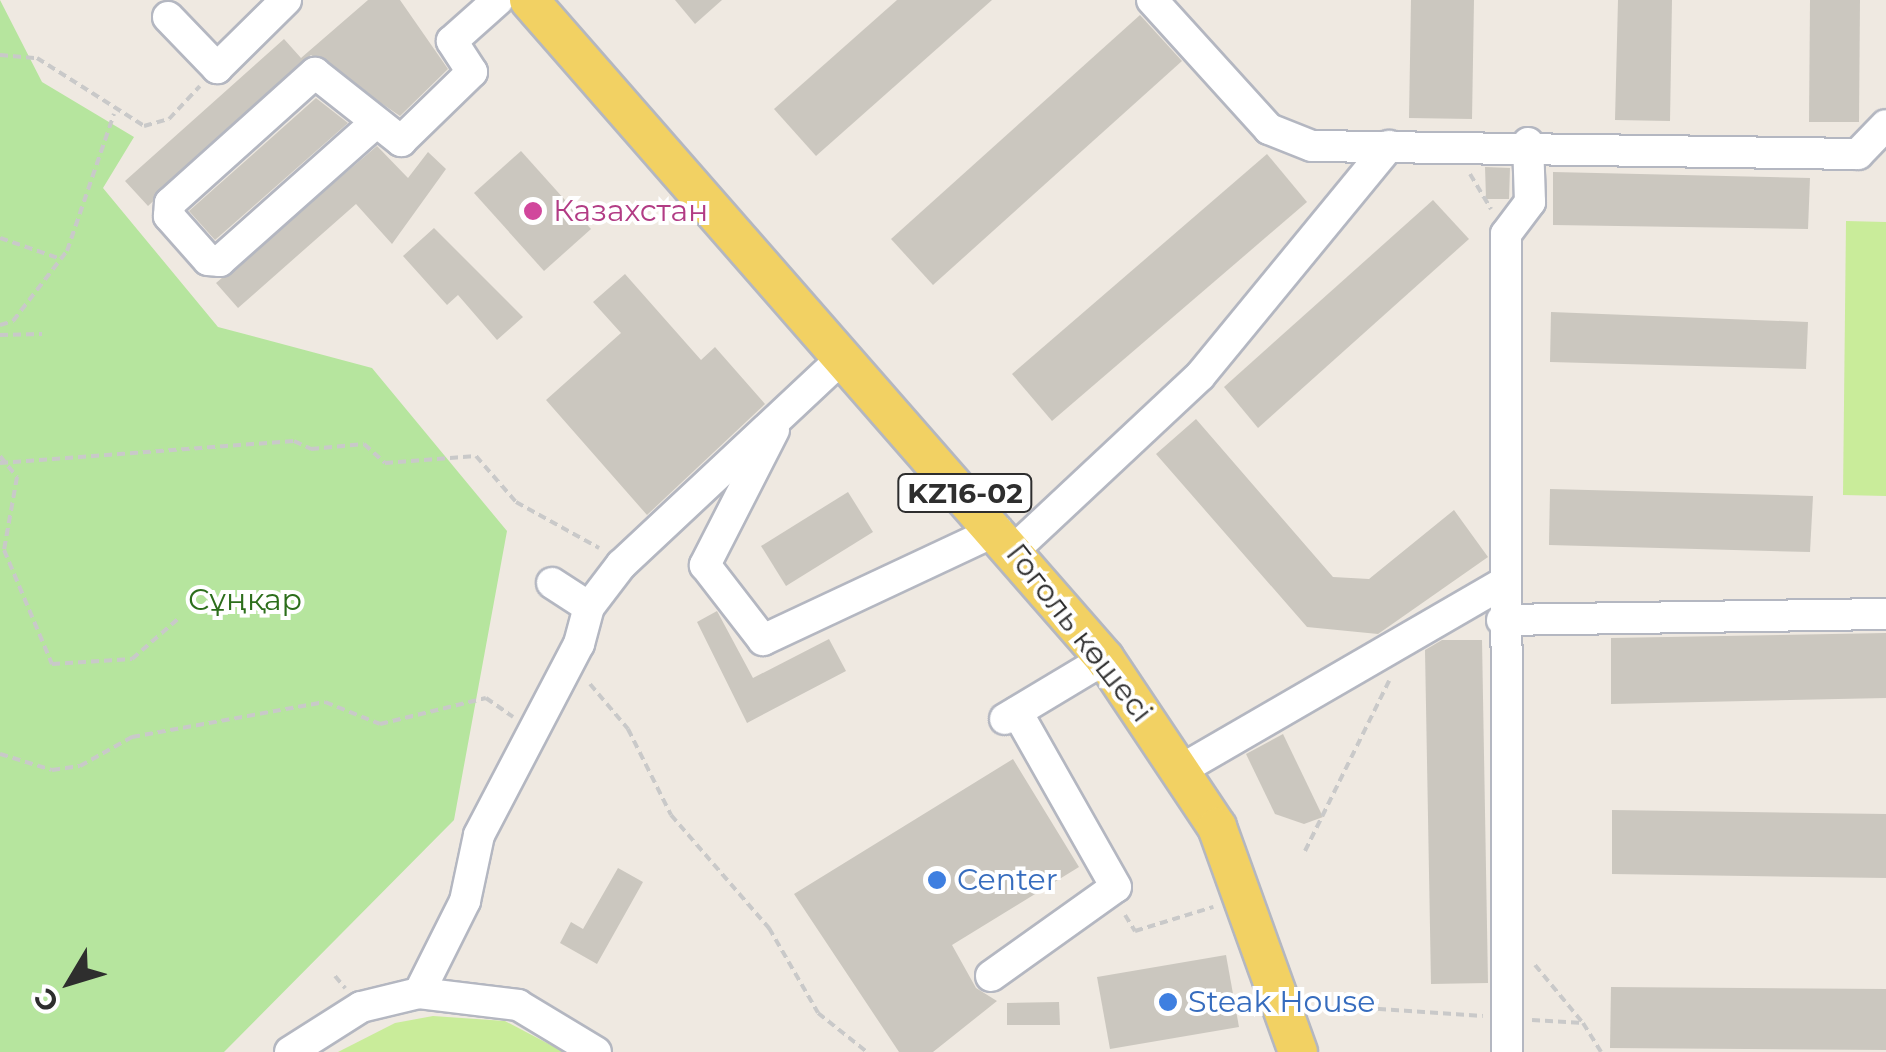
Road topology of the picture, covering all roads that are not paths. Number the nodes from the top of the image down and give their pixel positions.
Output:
1 (286, 0) edge
2 (498, 0) edge
3 (529, 0) edge
4 (1152, 0) edge
5 (168, 17) dead end
6 (1886, 125) edge
7 (373, 126) junction
8 (1528, 144) junction
9 (1389, 146) junction
10 (844, 356) junction
11 (784, 412) junction
12 (1006, 540) junction
13 (1503, 583) junction
14 (552, 584) dead end
15 (589, 607) junction
16 (1886, 614) edge
17 (1502, 620) junction
18 (1105, 659) junction
19 (1184, 768) junction
20 (991, 976) dead end
21 (419, 994) junction
22 (290, 1052) edge
23 (596, 1052) edge
24 (1298, 1052) edge
25 (1506, 1052) edge

1 - 5 lane
2 - 7 lane
3 - 10 main road, Гоголь көшесі / KZ16-02
4 - 9 lane
6 - 8 lane
7 - 7 lane
8 - 9 lane
8 - 13 lane
9 - 12 lane
10 - 11 lane
10 - 12 main road, Гоголь көшесі / KZ16-02
11 - 12 lane
11 - 15 lane
12 - 18 main road, Гоголь көшесі / KZ16-02
13 - 17 lane
13 - 19 lane
14 - 15 lane
15 - 21 lane
16 - 17 lane
17 - 25 lane
18 - 19 main road, Гоголь көшесі / KZ16-02
18 - 20 lane
19 - 24 main road, Гоголь көшесі / KZ16-02
21 - 22 lane
21 - 23 lane

